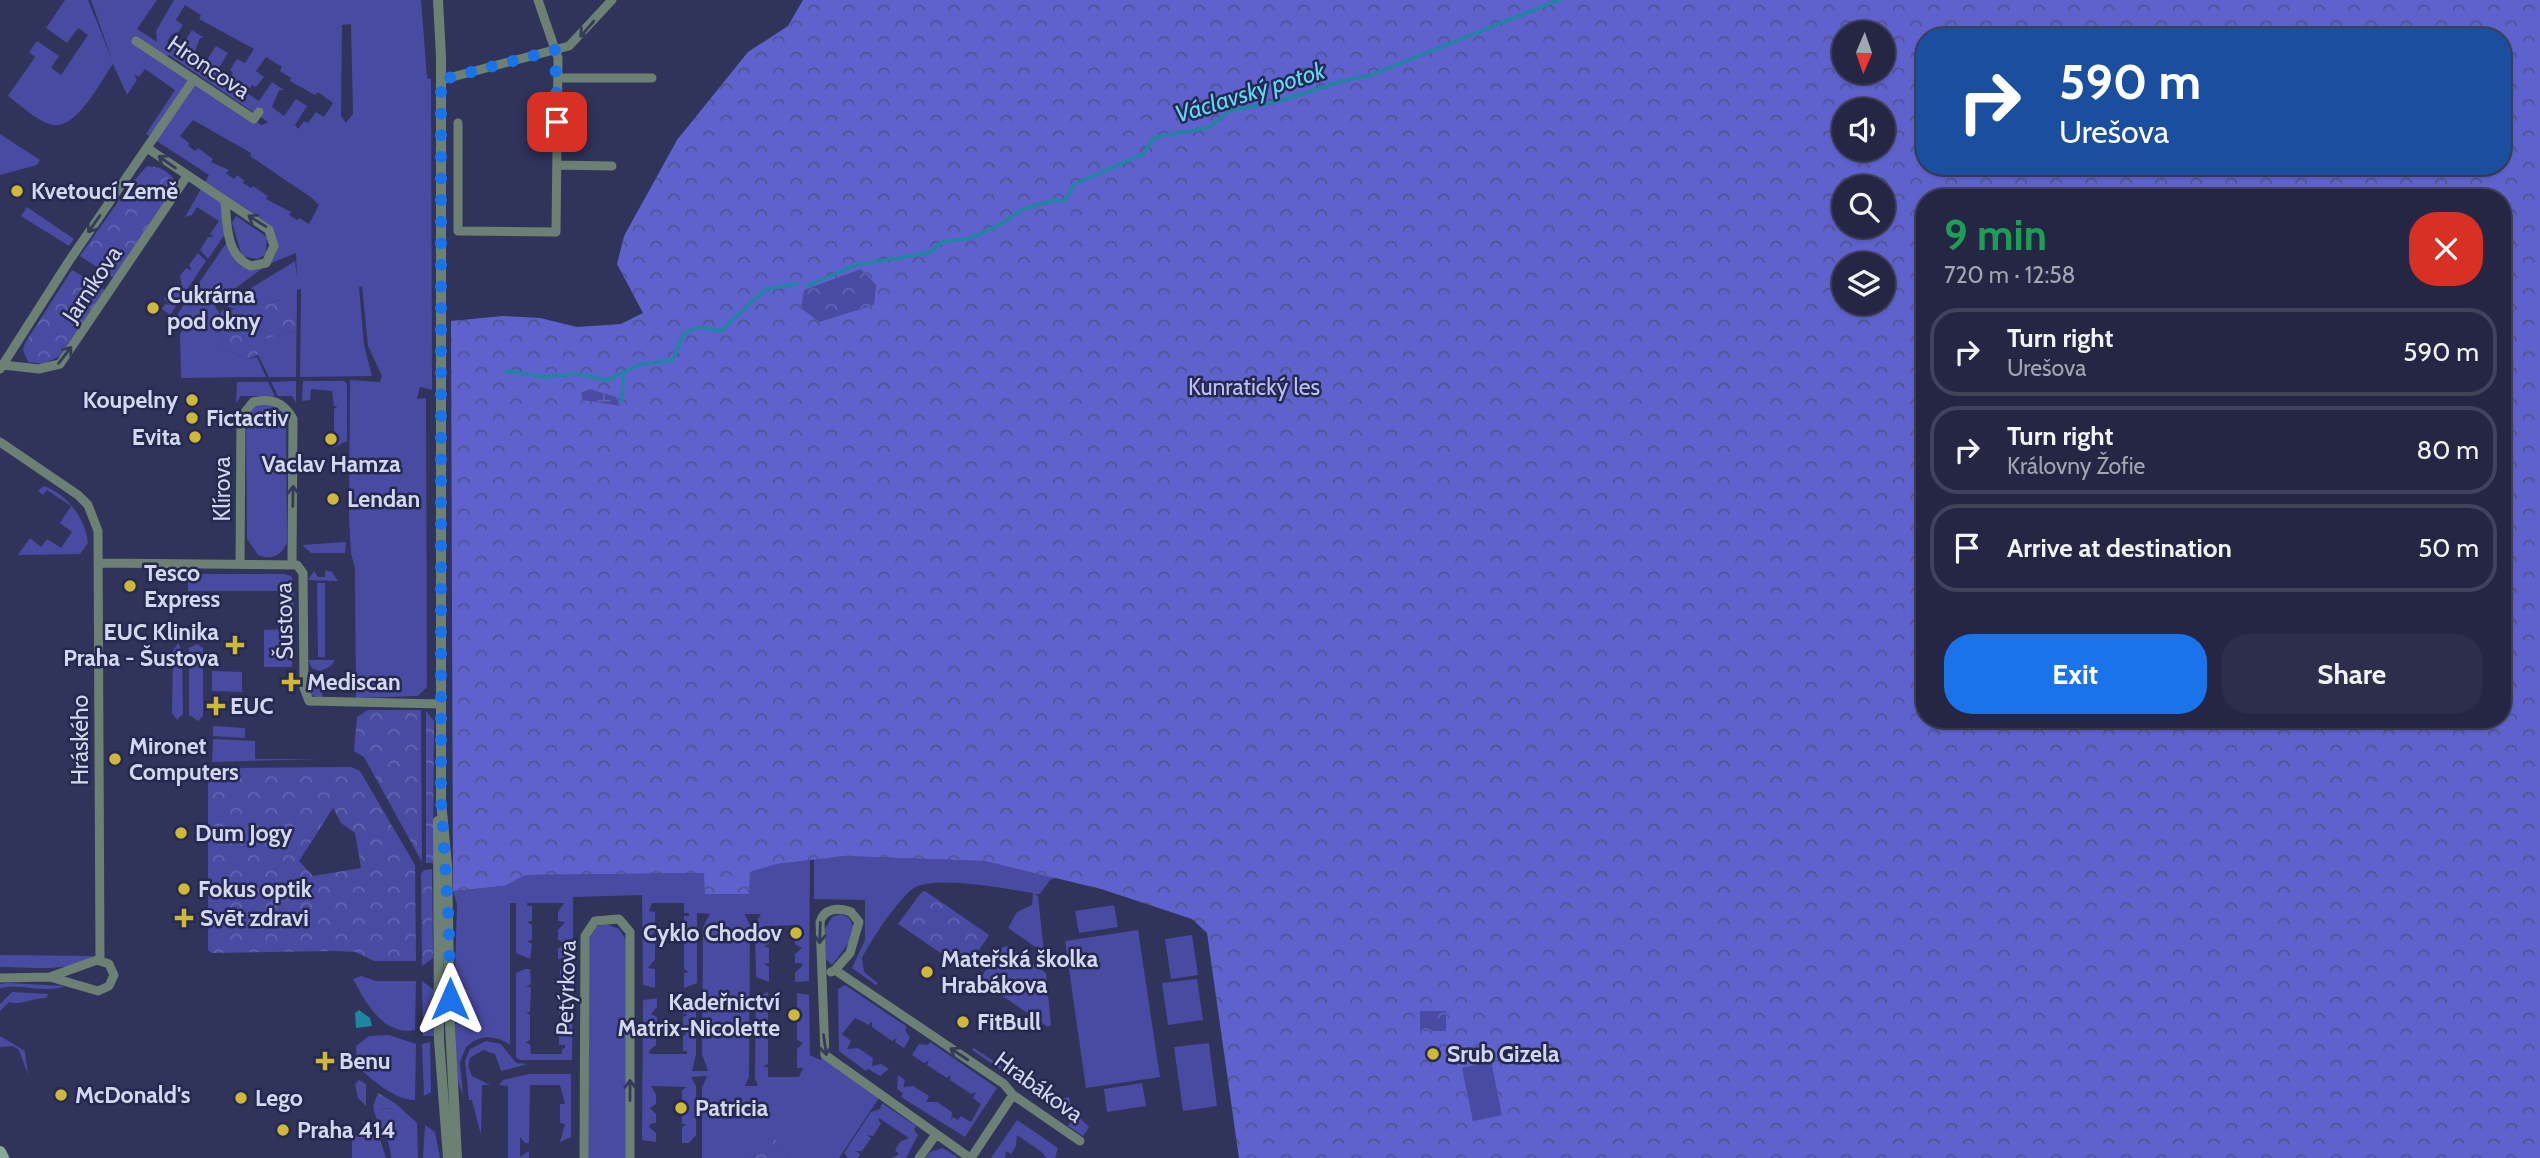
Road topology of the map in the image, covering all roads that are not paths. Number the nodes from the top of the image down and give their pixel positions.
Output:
1 (438, 0) edge
2 (538, 0) edge
3 (612, 0) edge
4 (136, 41) dead end
5 (555, 50) junction
6 (558, 78) junction
7 (652, 78) dead end
8 (194, 79) junction
9 (441, 80) junction
10 (259, 112) dead end
11 (458, 123) dead end
12 (147, 148) junction
13 (557, 165) junction
14 (612, 166) dead end
15 (187, 176) junction
16 (225, 202) junction
17 (1, 367) edge
18 (0, 442) edge
19 (99, 563) junction
20 (240, 564) junction
21 (292, 564) junction
22 (441, 704) junction
23 (441, 801) junction
24 (100, 960) junction
25 (86, 965) junction
26 (835, 970) junction
27 (50, 977) junction
28 (824, 977) junction
29 (0, 978) edge
30 (87, 987) junction
31 (1013, 1095) junction
32 (934, 1136) junction
33 (1080, 1141) dead end
34 (0, 1152) edge
35 (3, 1158) edge
36 (448, 1158) edge
37 (457, 1158) edge
38 (583, 1158) edge
39 (630, 1158) edge
40 (919, 1158) edge
41 (970, 1158) edge

1 - 9 street
2 - 5 street
3 -> 5 street
4 - 8 street, Hroncova
5 - 6 street
5 - 9 street
6 - 7 street
6 - 13 street
8 - 10 street, Hroncova
8 - 12 street, Jarníkova
9 - 22 street
11 - 13 street
15 -> 12 street
12 -> 17 street, Jarníkova
13 - 14 street
15 - 16 street
17 -> 15 street, Jarníkova
16 -> 16 street
18 - 19 street, Hráského
19 - 20 street, Šustova
19 - 24 street, Hráského
20 - 21 street, Šustova
21 -> 20 street, Klírova
21 - 22 street, Šustova
22 - 23 street
23 - 36 street
23 - 37 street
24 - 25 street
24 - 30 street, Hráského
25 - 27 street
25 - 30 street
26 - 28 street
26 -> 28 street
31 -> 26 street, Hrabákova
27 - 29 street
27 - 30 street
28 -> 32 street
31 - 33 street, Hrabákova
31 - 41 street
32 - 40 street
32 - 41 street
34 - 35 main road
39 -> 38 street, Petýrkova

